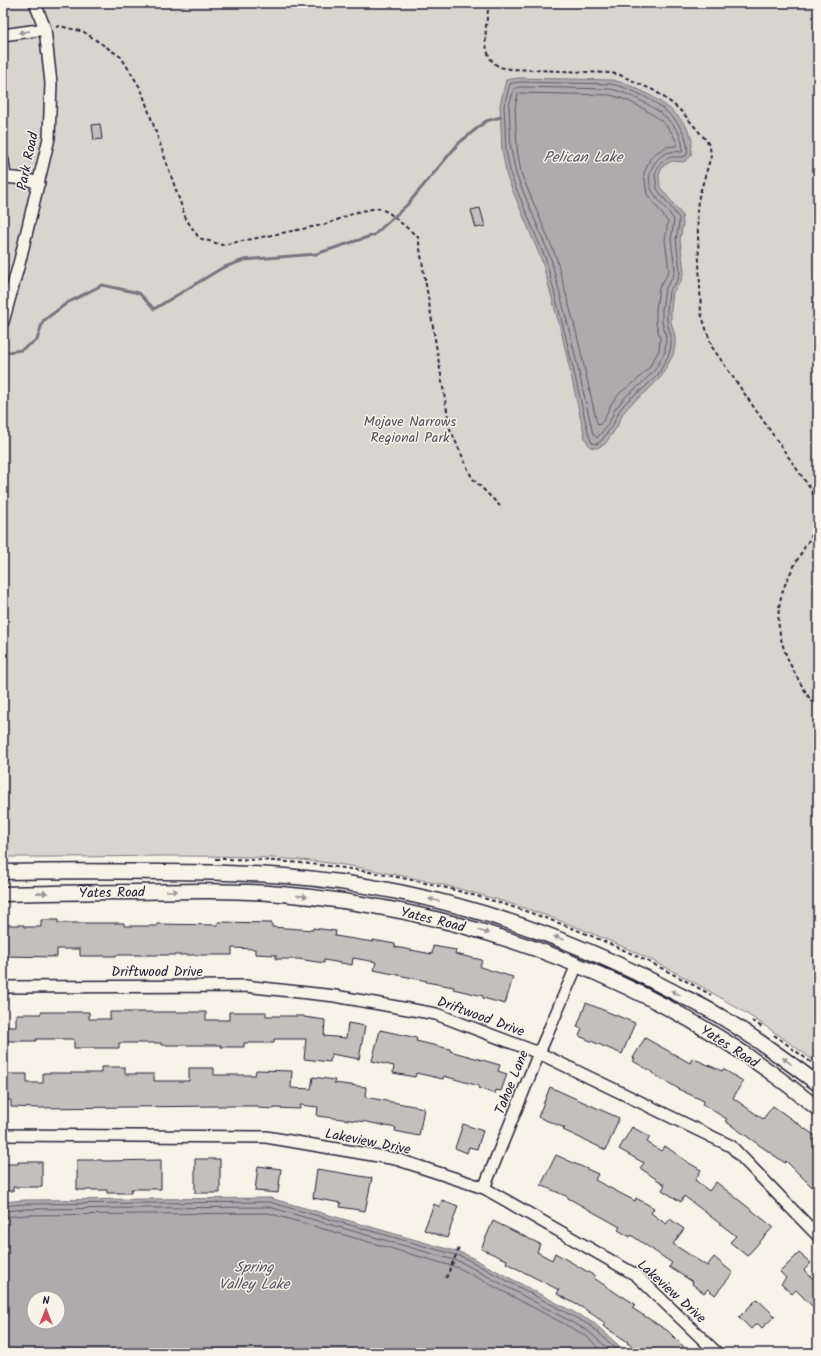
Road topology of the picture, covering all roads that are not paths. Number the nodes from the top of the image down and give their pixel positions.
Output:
1 (35, 3) edge
2 (45, 29) junction
3 (3, 35) edge
4 (3, 161) edge
5 (4, 177) edge
6 (39, 183) junction
7 (3, 322) edge
8 (3, 872) edge
9 (3, 894) edge
10 (576, 965) junction
11 (3, 987) edge
12 (538, 1053) junction
13 (818, 1084) edge
14 (818, 1109) edge
15 (3, 1135) edge
16 (484, 1188) junction
17 (818, 1236) edge
18 (717, 1353) edge

1 - 2 street, Park Road
2 -> 3 street
2 - 6 street, Park Road
4 - 5 street
5 - 6 street
6 - 7 street, Park Road
13 -> 8 main road, Yates Road
9 -> 10 main road, Yates Road
10 - 12 street, Tahoe Lane
10 - 14 main road, Yates Road
11 - 12 street, Driftwood Drive
12 - 16 street, Tahoe Lane
12 - 17 street, Driftwood Drive
15 - 16 street, Lakeview Drive
16 - 18 street, Lakeview Drive

